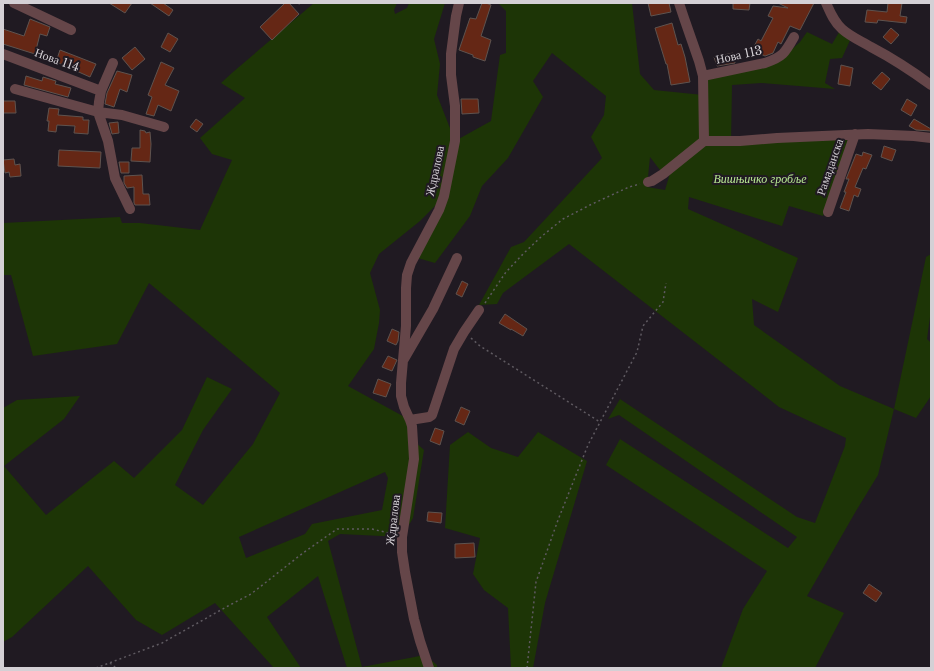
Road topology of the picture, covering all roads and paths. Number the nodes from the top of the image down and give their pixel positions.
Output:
1 (14, 3) edge
2 (298, 3) edge
3 (459, 3) edge
4 (679, 3) edge
5 (828, 3) edge
6 (301, 5) dead end
7 (71, 30) dead end
8 (794, 37) dead end
9 (3, 54) edge
10 (113, 63) dead end
11 (703, 76) junction
12 (931, 85) edge
13 (15, 89) dead end
14 (101, 90) junction
15 (98, 112) junction
16 (164, 127) dead end
17 (855, 134) junction
18 (931, 138) edge
19 (704, 141) junction
20 (648, 182) joint
21 (130, 209) dead end
22 (828, 212) dead end
23 (457, 258) dead end
24 (666, 283) dead end
25 (480, 310) joint
26 (464, 332) junction
27 (403, 362) junction
28 (410, 420) junction
29 (600, 422) junction
30 (402, 537) junction
31 (110, 663) junction
32 (96, 668) edge
33 (116, 668) edge
34 (429, 668) edge
35 (527, 668) edge

1 - 7 street
2 - 6 path
3 - 27 street, Ждралова
4 - 11 street, Нова 113
5 - 12 street
8 - 11 street, Нова 113
9 - 14 street, Нова 114
10 - 14 street
11 - 19 street, Нова 113
13 - 15 street
14 - 15 street
15 - 16 street
15 - 21 street
17 - 18 street, Рамаданска
17 - 19 street
17 - 22 street, Рамаданска
19 - 20 street
20 - 25 path
23 - 27 street, Ждралова
24 - 29 path
25 - 26 street
26 - 28 street
26 - 29 path
27 - 28 street, Ждралова
28 - 30 street, Ждралова
29 - 35 path
30 - 31 path
30 - 34 street, Ждралова
31 - 32 path
31 - 33 path

